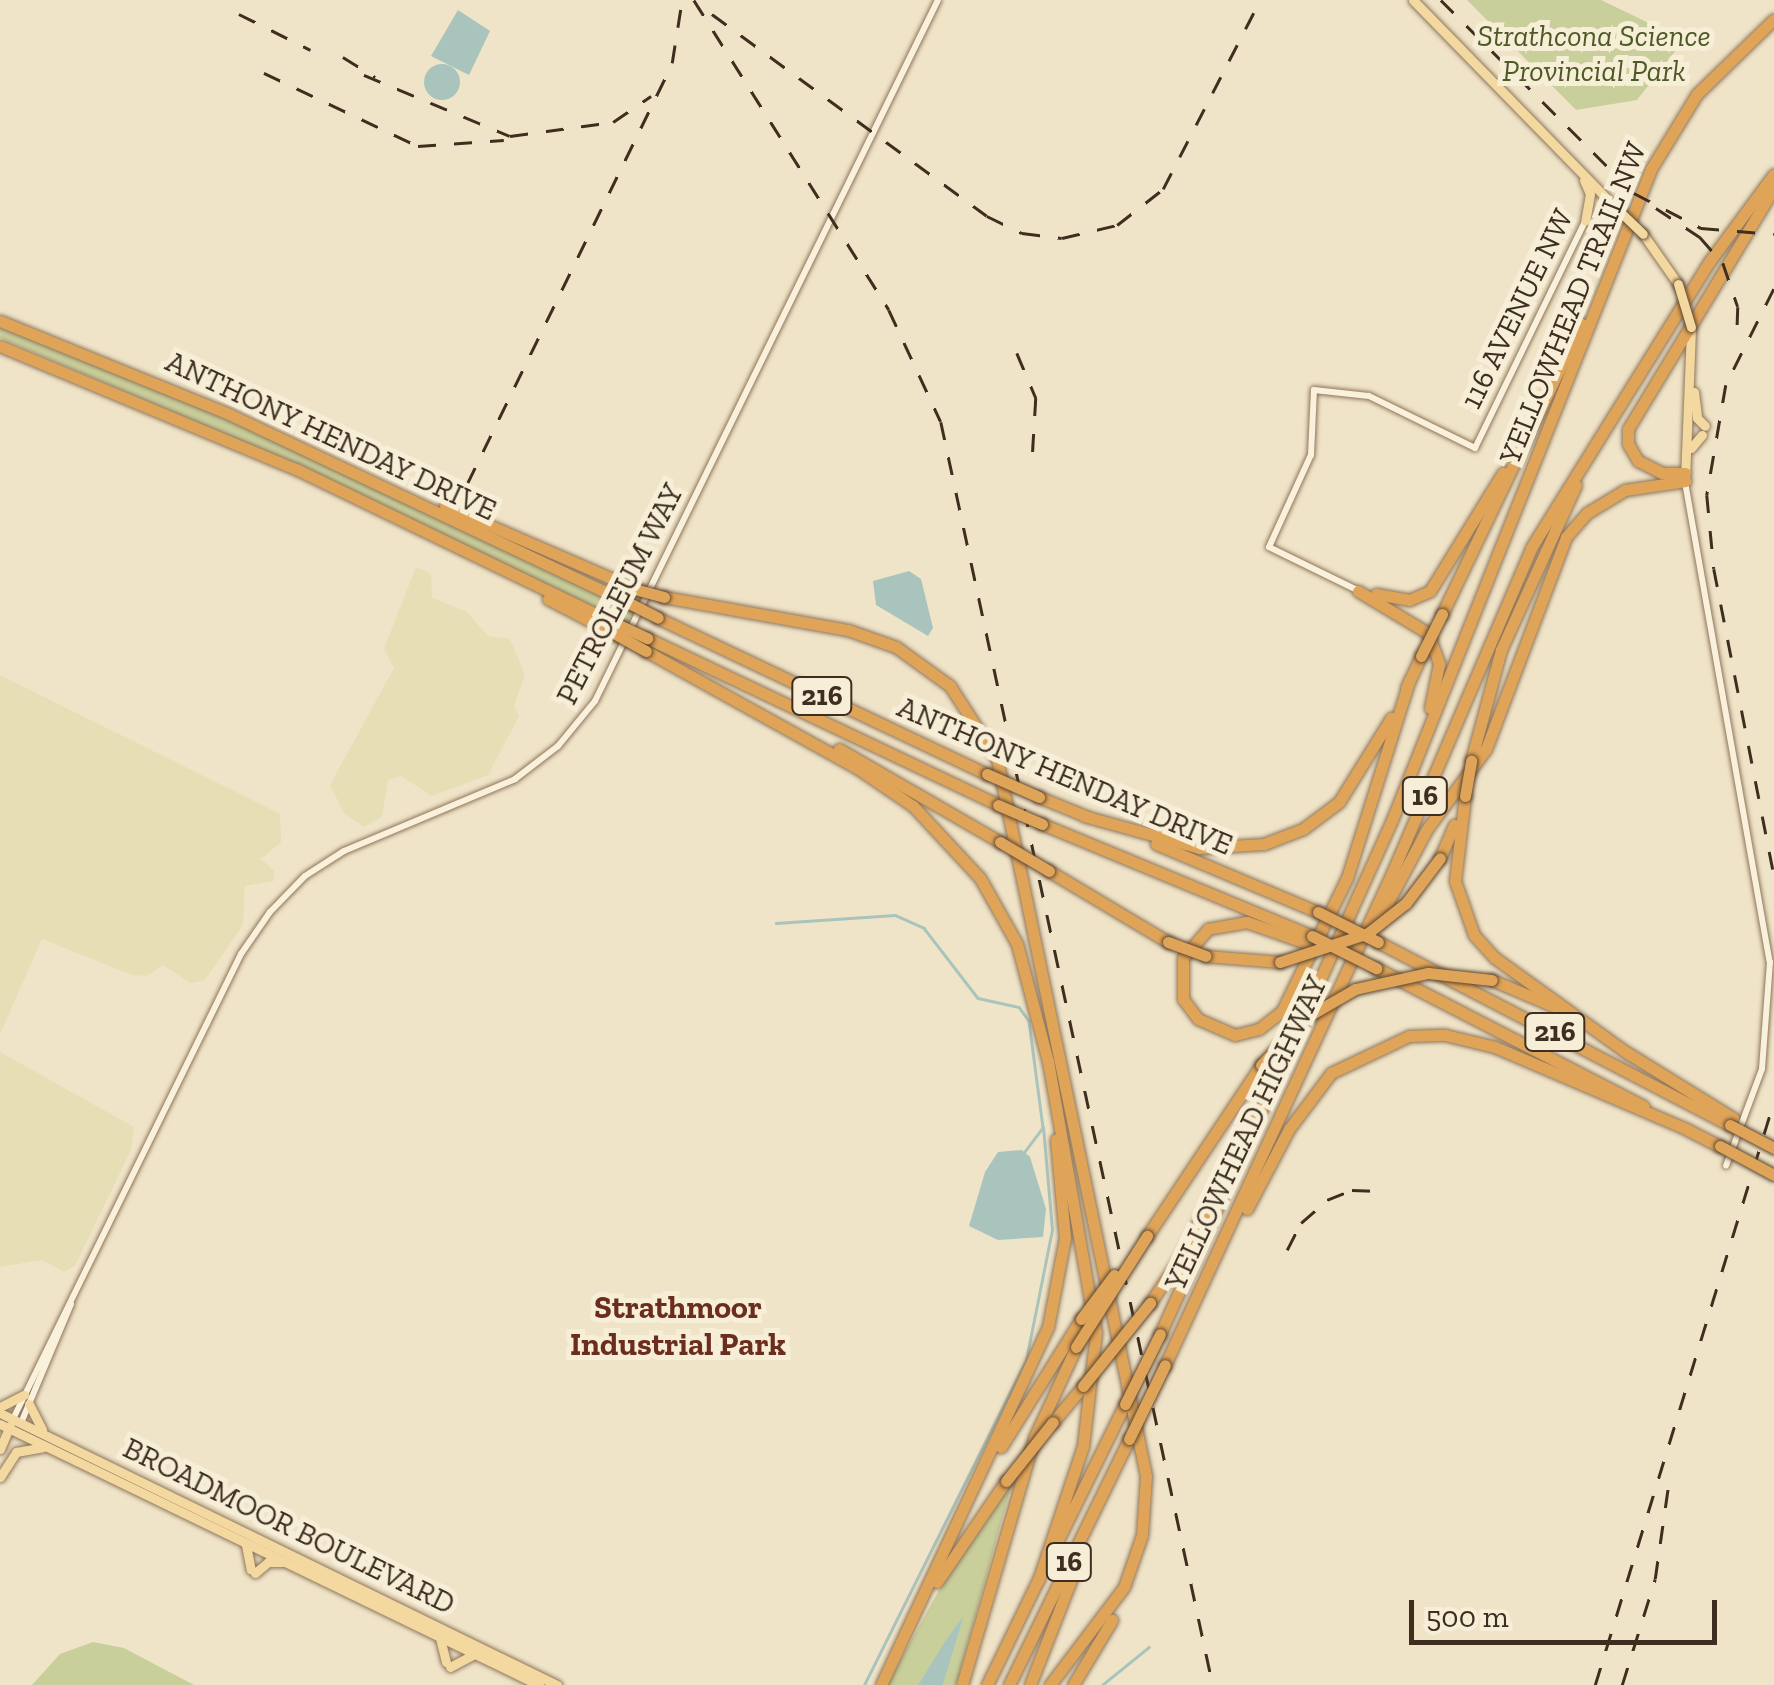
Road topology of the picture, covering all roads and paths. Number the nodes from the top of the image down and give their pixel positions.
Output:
1 (938, 0) edge
2 (1413, 0) edge
3 (1774, 18) edge
4 (1580, 172) junction
5 (1774, 174) edge
6 (1774, 188) edge
7 (1598, 190) junction
8 (1614, 206) junction
9 (1585, 221) junction
10 (1626, 229) junction
11 (0, 319) edge
12 (0, 346) edge
13 (1637, 376) junction
14 (1692, 378) junction
15 (1548, 396) junction
16 (1683, 476) junction
17 (368, 478) junction
18 (1358, 591) junction
19 (1509, 593) joint
20 (646, 645) junction
21 (1410, 682) junction
22 (715, 688) junction
23 (1464, 796) junction
24 (1084, 816) junction
25 (1372, 865) junction
26 (1311, 940) junction
27 (1336, 996) junction
28 (1630, 1055) junction
29 (1048, 1061) junction
30 (1274, 1079) junction
31 (1732, 1121) junction
32 (1689, 1130) junction
33 (1774, 1146) edge
34 (1726, 1166) dead end
35 (1774, 1175) edge
36 (1149, 1231) junction
37 (1214, 1264) junction
38 (26, 1400) junction
39 (8, 1421) edge
40 (1129, 1440) junction
41 (49, 1442) junction
42 (0, 1448) edge
43 (0, 1474) edge
44 (1146, 1504) junction
45 (952, 1533) junction
46 (241, 1540) junction
47 (289, 1562) junction
48 (1038, 1580) junction
49 (438, 1636) junction
50 (478, 1655) junction
51 (891, 1665) junction
52 (539, 1685) edge
53 (556, 1685) edge
54 (881, 1685) edge
55 (962, 1685) edge
56 (987, 1685) edge
57 (1008, 1685) edge
58 (1030, 1685) edge
59 (1050, 1685) edge
60 (1073, 1685) edge

1 - 38 street, PETROLEUM WAY
2 - 4 main road
3 - 10 highway, YELLOWHEAD TRAIL NW / 16
4 - 7 main road
4 - 9 main road
5 - 13 highway, YELLOWHEAD TRAIL NW / 16
6 - 16 highway
7 - 8 main road
7 - 9 street, 116 AVENUE NW
8 - 9 main road
8 - 14 main road, bridge
9 - 18 street, 116 AVENUE NW
10 - 15 highway
10 - 25 highway, YELLOWHEAD TRAIL NW / 16
11 - 17 highway, ANTHONY HENDAY DRIVE / 216
12 - 20 highway, ANTHONY HENDAY DRIVE / 216, bridge
13 - 19 highway, YELLOWHEAD TRAIL NW / 16
13 - 23 highway, bridge
14 - 16 main road
14 - 16 main road
15 - 18 highway
15 - 21 highway, bridge
16 - 27 highway
16 - 34 street
17 - 24 highway, ANTHONY HENDAY DRIVE / 216, bridge
17 - 44 highway, bridge
18 - 25 highway
19 - 27 highway, YELLOWHEAD HIGHWAY / 16
20 - 22 highway
20 - 26 highway, ANTHONY HENDAY DRIVE / 216, bridge
21 - 24 highway
21 - 26 highway
22 - 23 highway, bridge
22 - 29 highway
23 - 28 highway
24 - 31 highway, ANTHONY HENDAY DRIVE / 216, bridge
25 - 30 highway, YELLOWHEAD HIGHWAY / 16
26 - 32 highway, 216, bridge
27 - 37 highway, YELLOWHEAD HIGHWAY / 16
28 - 31 highway
28 - 36 highway, bridge
29 - 45 highway
29 - 48 highway
30 - 48 highway, YELLOWHEAD HIGHWAY / 16, bridge
30 - 51 highway, bridge
31 - 33 highway, ANTHONY HENDAY DRIVE / 216, bridge
32 - 35 highway, 216, bridge
32 - 37 highway
36 - 45 highway, bridge
36 - 55 highway, bridge
37 - 40 highway, YELLOWHEAD HIGHWAY / 16, bridge
38 - 39 main road
38 - 39 street, PETROLEUM WAY
38 - 41 main road
39 - 41 main road, BROADMOOR BOULEVARD
39 - 42 main road
39 - 43 main road
40 - 57 highway, YELLOWHEAD HIGHWAY / 16
40 - 58 highway
41 - 43 main road
41 - 46 main road, BROADMOOR BOULEVARD
41 - 53 main road, BROADMOOR BOULEVARD
44 - 59 highway
44 - 60 highway
45 - 51 highway
46 - 47 main road, BROADMOOR BOULEVARD
46 - 47 main road
47 - 49 main road, BROADMOOR BOULEVARD
48 - 56 highway, YELLOWHEAD HIGHWAY / 16
49 - 50 main road, BROADMOOR BOULEVARD
49 - 50 main road
50 - 52 main road, BROADMOOR BOULEVARD
51 - 54 highway

